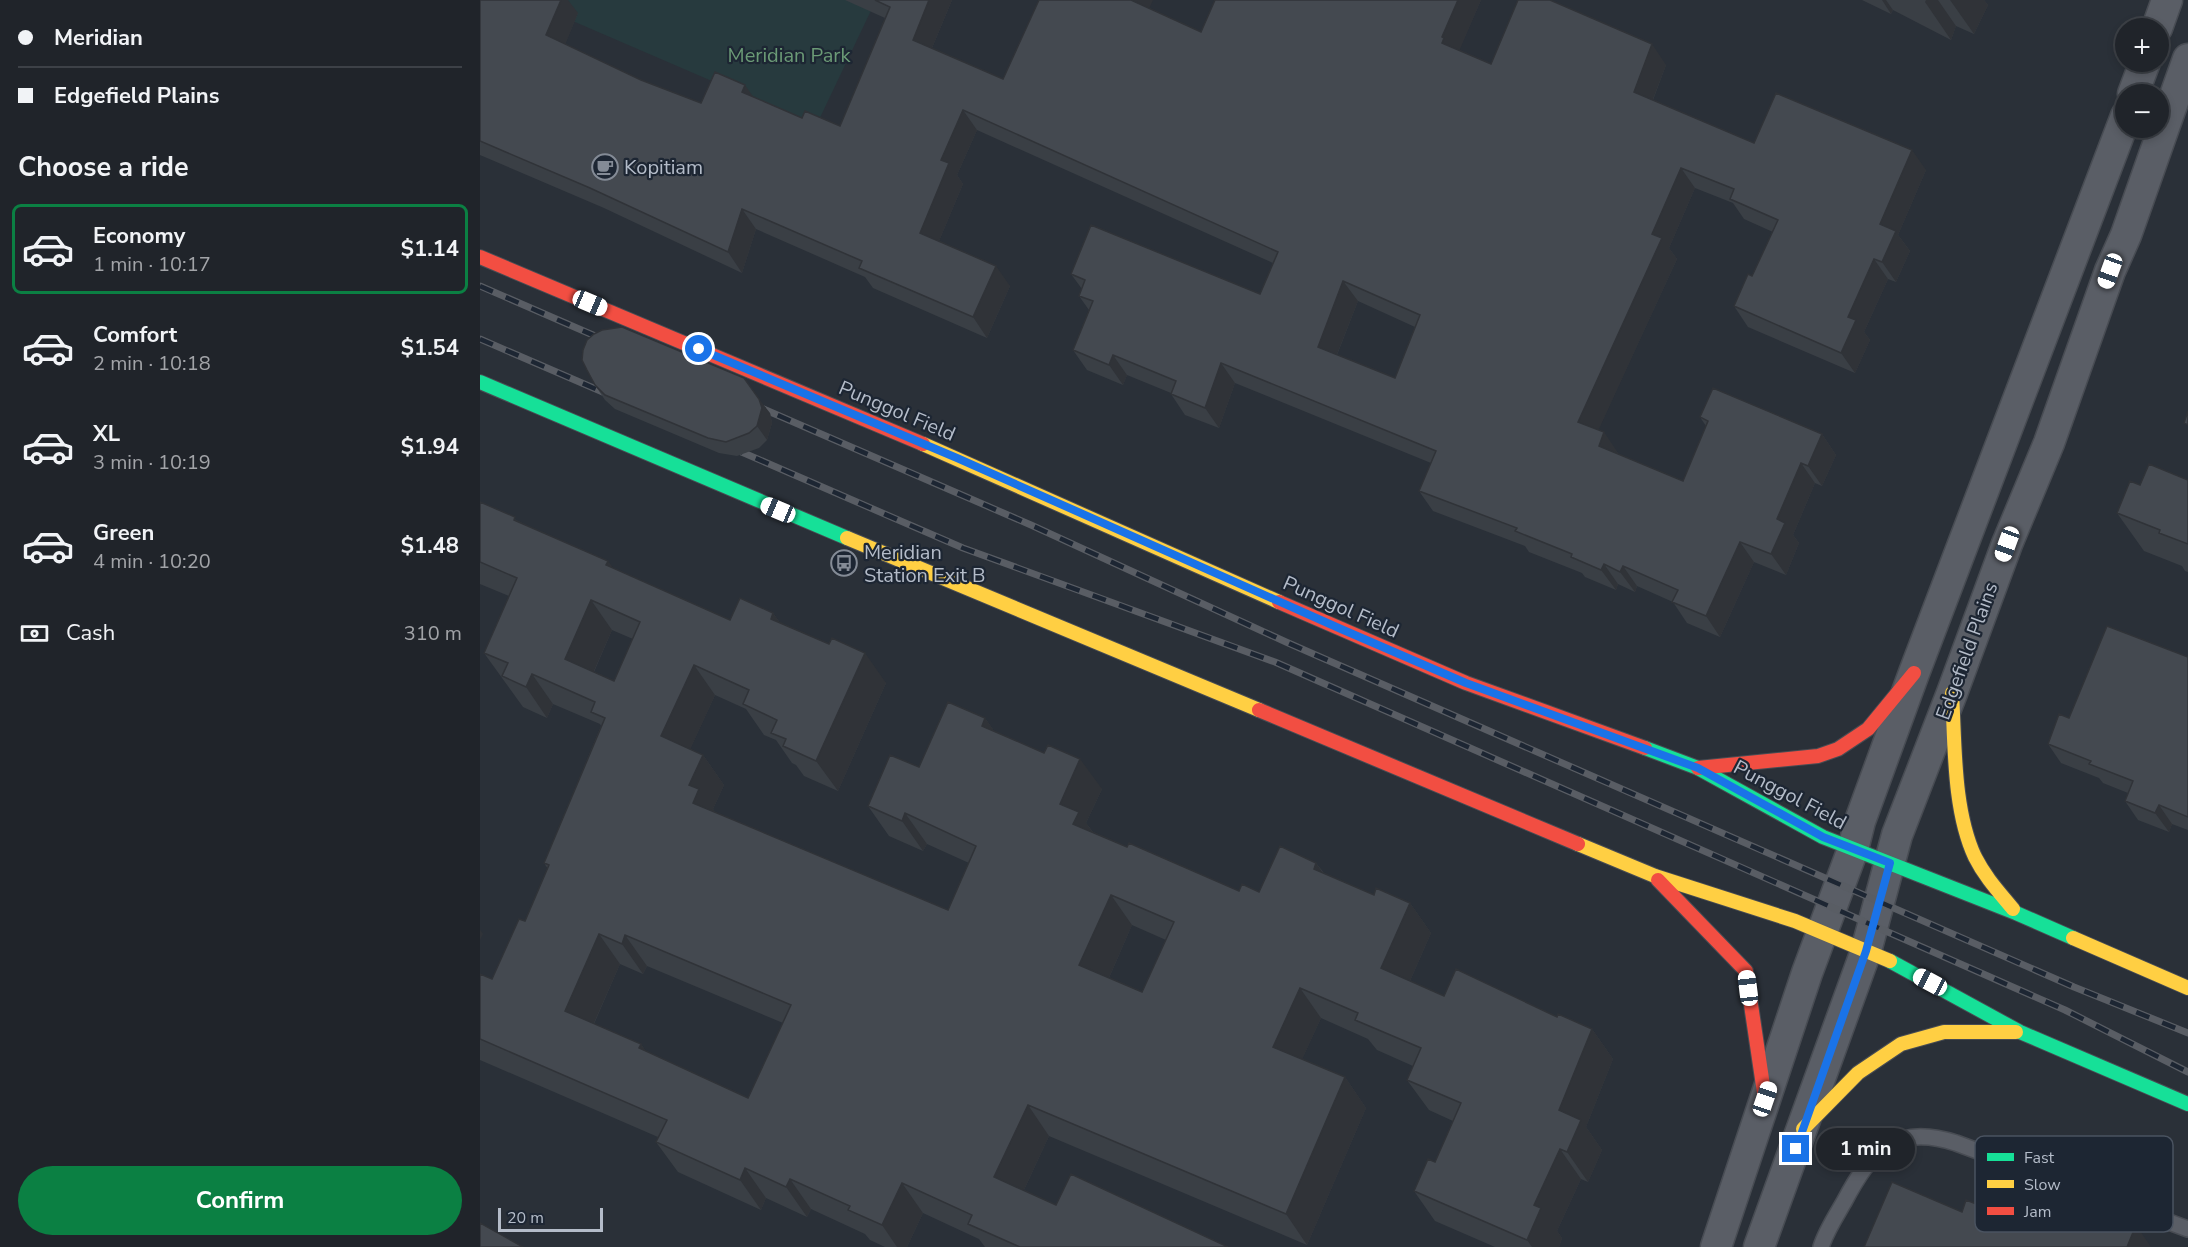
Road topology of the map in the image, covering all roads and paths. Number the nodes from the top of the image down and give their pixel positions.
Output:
1 (2167, 0) edge
2 (2161, 18) edge
3 (2188, 59) edge
4 (2118, 138) edge
5 (480, 257) edge
6 (480, 382) edge
7 (1914, 673) junction
8 (1952, 693) junction
9 (1698, 768) junction
10 (1853, 849) junction
11 (1890, 863) junction
12 (1655, 876) junction
13 (2016, 913) junction
14 (1823, 933) junction
15 (1866, 951) junction
16 (2188, 988) edge
17 (2020, 1032) junction
18 (1765, 1099) junction
19 (2188, 1104) edge
20 (1803, 1129) junction
21 (1975, 1150) edge
22 (2173, 1223) edge
23 (2188, 1229) edge
24 (1716, 1247) edge
25 (1759, 1247) edge
26 (1821, 1247) edge

1 - 2 street
3 - 8 street, Edgefield Plains
4 - 7 street, Edgefield Plains
5 - 9 street, Punggol Field
6 - 12 street
7 - 9 street
7 - 10 street, Edgefield Plains
8 - 11 street, Edgefield Plains
8 - 13 street
9 - 10 street, Punggol Field
10 - 11 street, Punggol Field
10 - 14 street, Edgefield Plains
11 - 13 street, Punggol Field
11 - 15 street, Edgefield Plains
12 - 14 street
12 - 18 street
13 - 16 street, Punggol Field
14 - 15 street
14 - 18 street, Edgefield Plains
15 - 17 street
15 - 20 street, Edgefield Plains
17 - 19 street
17 - 20 street
18 - 24 street, Edgefield Plains
20 - 25 street, Edgefield Plains
21 - 26 lane
22 - 23 lane

